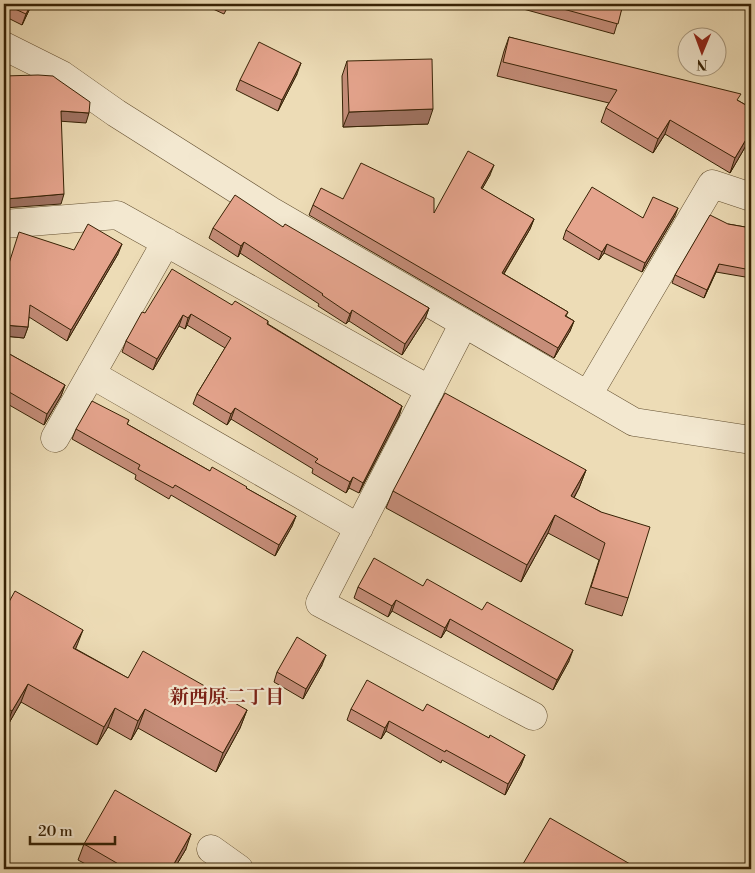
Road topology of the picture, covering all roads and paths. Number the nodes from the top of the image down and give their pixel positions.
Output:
1 (4, 46) edge
2 (751, 197) edge
3 (4, 224) edge
4 (166, 242) junction
5 (464, 323) junction
6 (91, 374) junction
7 (430, 390) junction
8 (588, 395) junction
9 (55, 438) dead end
10 (751, 440) edge
11 (359, 528) junction
12 (533, 716) dead end
13 (211, 849) dead end
14 (239, 869) edge

1 - 5 street
2 - 8 street
3 - 4 street
4 - 6 street
4 - 7 street
5 - 7 street
5 - 8 street
6 - 9 street
6 - 11 street
7 - 11 street
8 - 10 street
11 - 12 street
13 - 14 street

